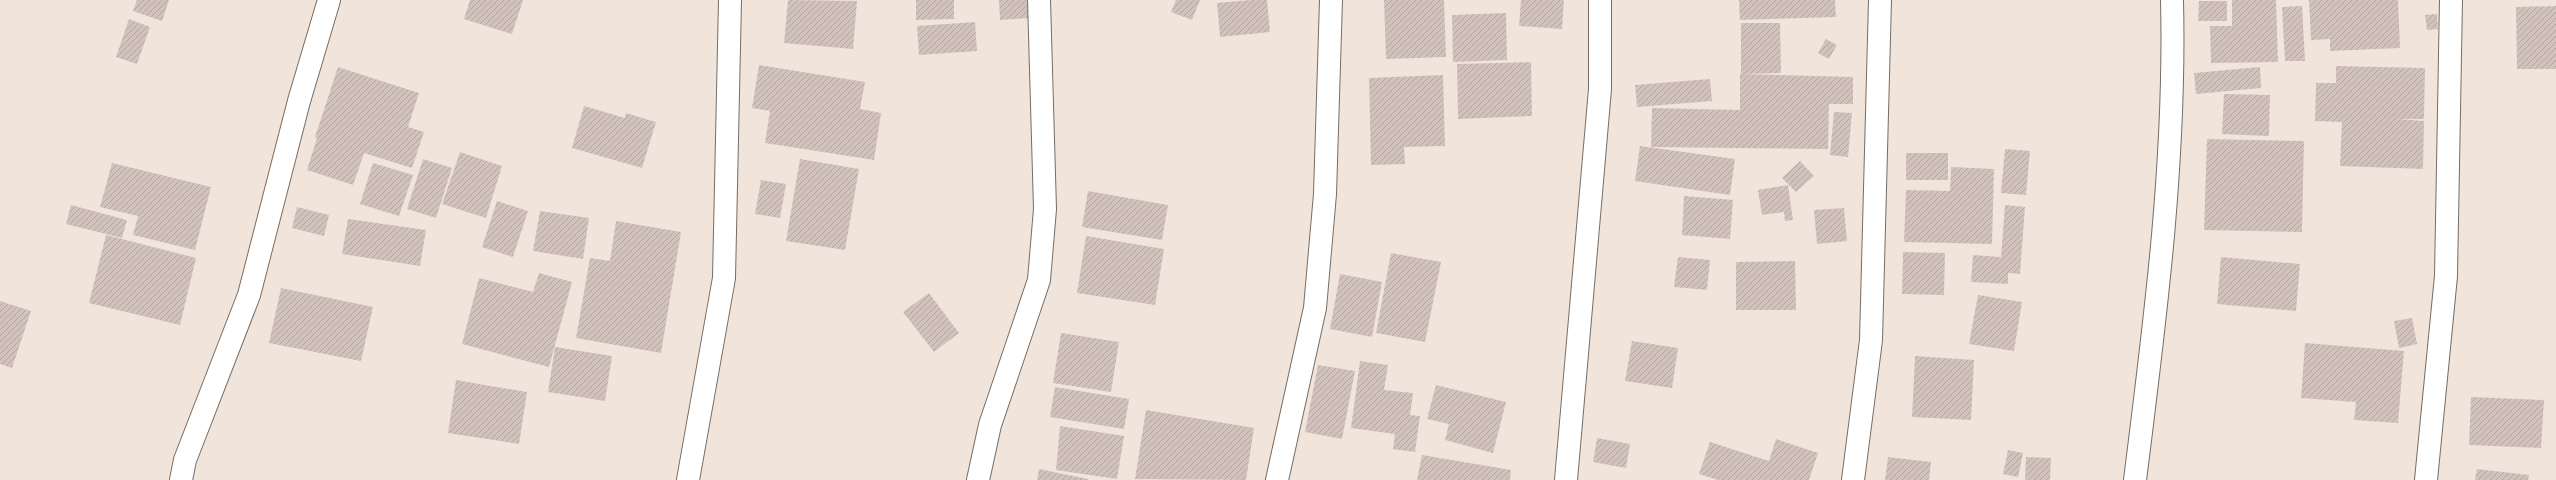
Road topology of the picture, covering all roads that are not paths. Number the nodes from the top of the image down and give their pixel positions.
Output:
1 (329, 0) edge
2 (730, 0) edge
3 (1039, 0) edge
4 (1331, 0) edge
5 (1600, 0) edge
6 (1880, 0) edge
7 (2172, 0) edge
8 (2451, 0) edge
9 (181, 480) edge
10 (688, 480) edge
11 (978, 480) edge
12 (1277, 480) edge
13 (1566, 480) edge
14 (1853, 480) edge
15 (2135, 480) edge
16 (2426, 480) edge

1 - 9 street
2 - 10 street
3 - 11 street
4 - 12 street
5 - 13 street
6 - 14 street
7 - 15 street
8 - 16 street

